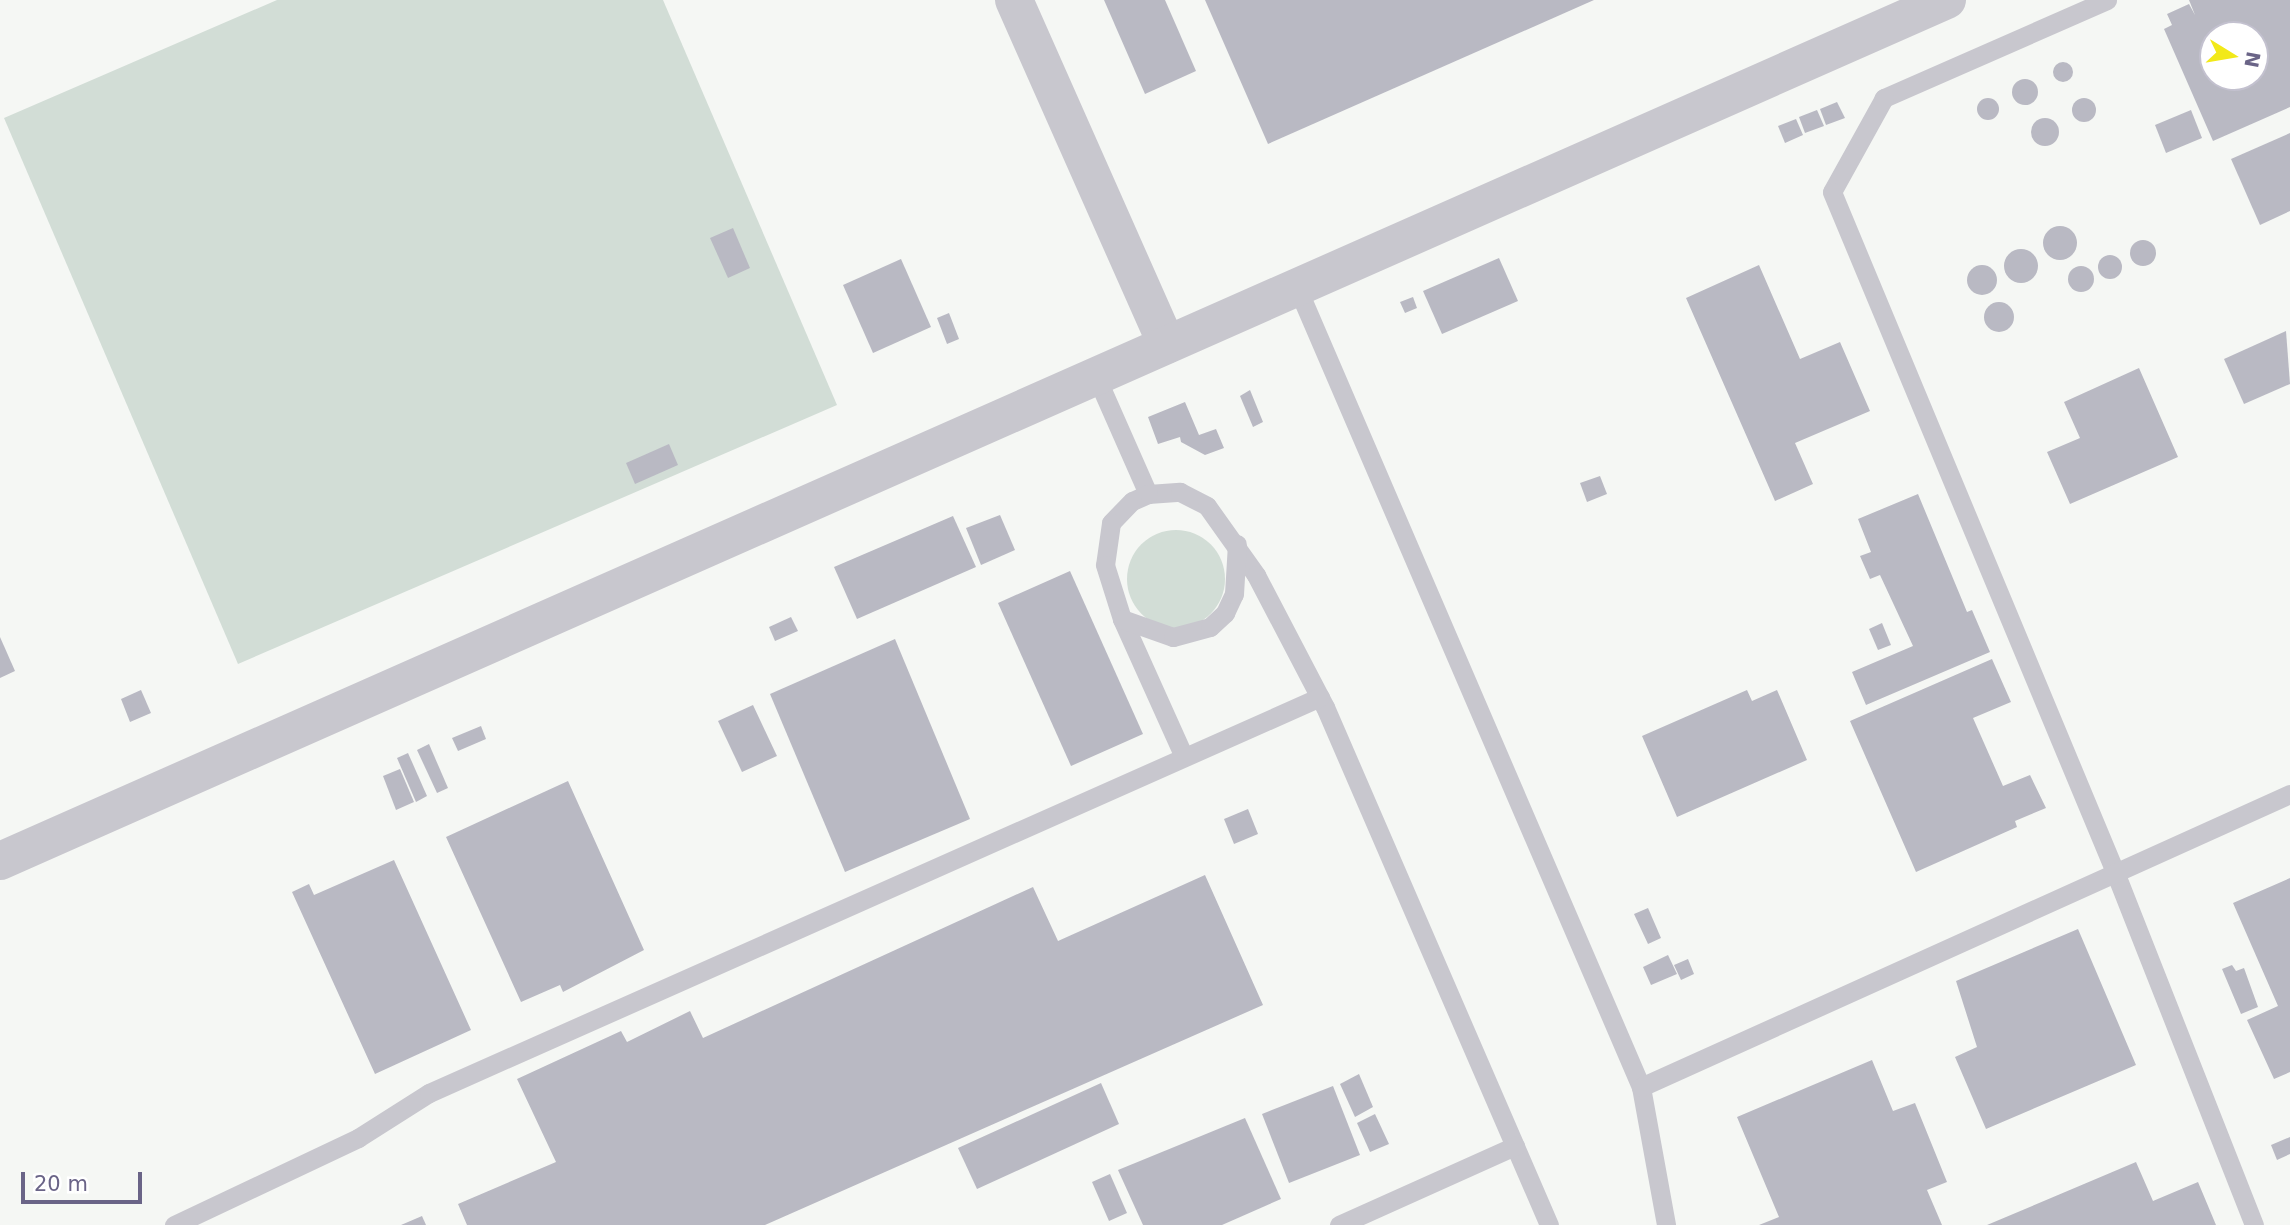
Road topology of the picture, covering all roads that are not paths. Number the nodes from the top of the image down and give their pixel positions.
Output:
1 (1014, 0) edge
2 (1947, 0) edge
3 (2107, 0) edge
4 (1898, 10) edge
5 (1297, 287) junction
6 (1167, 345) junction
7 (1096, 376) junction
8 (1148, 494) junction
9 (1237, 543) junction
10 (1122, 620) junction
11 (1320, 697) junction
12 (1184, 757) junction
13 (2290, 794) edge
14 (0, 861) edge
15 (2115, 872) junction
16 (1641, 1087) junction
17 (1515, 1146) junction
18 (174, 1225) edge
19 (1339, 1225) edge
20 (1549, 1225) edge
21 (1666, 1225) edge
22 (2254, 1225) edge

1 - 6 street
2 - 4 street
3 - 15 lane
4 - 5 street
5 - 6 street
5 - 16 lane
6 - 7 street
7 - 8 lane
7 - 14 street
8 - 9 lane
8 - 10 lane
9 - 10 lane
9 - 11 lane
10 - 12 lane
11 - 12 lane
11 - 17 lane
12 - 18 lane
13 - 15 lane
15 - 16 lane
15 - 22 lane
16 - 21 lane
17 - 19 lane
17 - 20 lane

